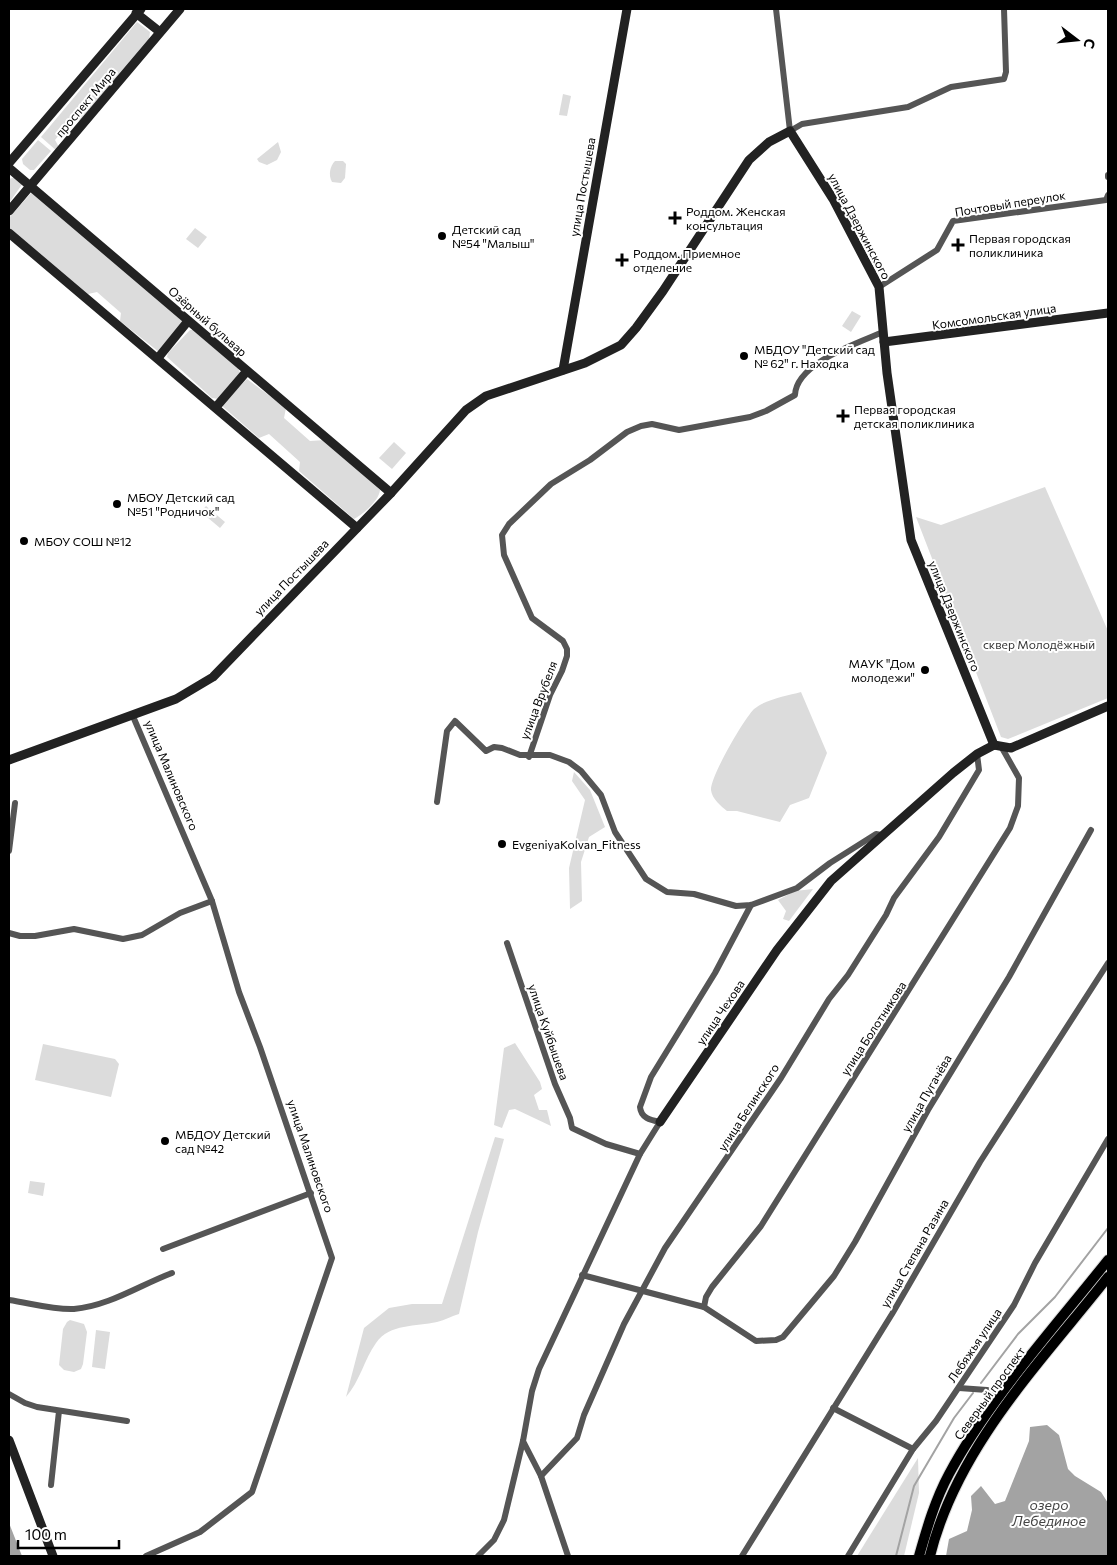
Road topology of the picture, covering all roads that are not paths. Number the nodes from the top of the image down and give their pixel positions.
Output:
1 (180, 9) edge
2 (626, 9) edge
3 (776, 9) edge
4 (1004, 9) edge
5 (139, 11) edge
6 (160, 32) junction
7 (790, 131) junction
8 (9, 163) edge
9 (9, 168) edge
10 (31, 186) junction
11 (1108, 195) edge
12 (9, 211) edge
13 (9, 233) edge
14 (879, 287) junction
15 (1108, 313) edge
16 (188, 321) junction
17 (883, 332) junction
18 (884, 342) junction
19 (158, 358) junction
20 (563, 370) junction
21 (247, 371) junction
22 (216, 407) junction
23 (391, 493) junction
24 (357, 528) junction
25 (1108, 706) edge
26 (132, 714) junction
27 (998, 747) junction
28 (977, 754) junction
29 (529, 756) junction
30 (9, 760) edge
31 (437, 802) dead end
32 (15, 803) dead end
33 (1091, 830) dead end
34 (881, 835) junction
35 (9, 851) edge
36 (212, 901) junction
37 (751, 905) junction
38 (9, 932) edge
39 (506, 942) dead end
40 (1108, 963) edge
41 (660, 1122) junction
42 (1108, 1139) edge
43 (640, 1154) junction
44 (311, 1193) junction
45 (164, 1249) dead end
46 (1108, 1260) edge
47 (172, 1273) dead end
48 (582, 1275) junction
49 (1108, 1277) edge
50 (642, 1290) junction
51 (9, 1300) edge
52 (704, 1307) junction
53 (959, 1388) junction
54 (9, 1394) edge
55 (1000, 1397) junction
56 (833, 1408) junction
57 (59, 1411) junction
58 (127, 1421) dead end
59 (9, 1440) edge
60 (523, 1442) junction
61 (913, 1449) junction
62 (541, 1476) junction
63 (51, 1485) dead end
64 (53, 1556) edge
65 (146, 1556) edge
66 (478, 1556) edge
67 (568, 1556) edge
68 (742, 1556) edge
69 (848, 1556) edge
70 (919, 1556) edge
71 (930, 1556) edge

1 - 6 street, проспект Мира
2 - 20 street, улица Постышева
3 - 7 street, улица Дзержинского
4 - 7 street
5 - 6 street
5 - 8 street, проспект Мира
6 - 10 street, проспект Мира
7 - 14 street, улица Дзержинского
7 - 20 street, улица Постышева
9 - 10 street, Озёрный бульвар
10 - 12 street, проспект Мира
10 - 16 street, Озёрный бульвар
11 - 14 street, Почтовый переулок
13 - 19 street
14 - 17 street, улица Дзержинского
15 - 18 street, Комсомольская улица
16 - 19 street
16 - 21 street, Озёрный бульвар
17 - 18 street, улица Дзержинского
17 - 29 street, улица Врубеля
18 - 27 street, улица Дзержинского
19 - 22 street
20 - 23 street, улица Постышева
21 - 22 street
21 - 23 street, Озёрный бульвар
22 - 24 street
23 - 24 street, улица Постышева
24 - 26 street, улица Постышева
25 - 27 street, улица Чехова
26 - 30 street, улица Постышева
26 - 36 street, улица Малиновского
27 - 28 street, улица Чехова
27 - 52 street, улица Болотникова
28 - 34 street, улица Чехова
28 - 50 street, улица Белинского
29 - 31 street
29 - 37 street
32 - 35 street
33 - 52 street, улица Пугачёва
34 - 37 street
34 - 41 street, улица Чехова
36 - 38 street
36 - 44 street, улица Малиновского
37 - 41 street, улица Чехова
39 - 43 street, улица Куйбышева
40 - 56 street, улица Степана Разина
41 - 43 street
42 - 53 street, Лебяжья улица
43 - 48 street
44 - 45 street
44 - 65 street, улица Малиновского
46 - 55 main road, Северный проспект
47 - 51 street
48 - 50 street
48 - 60 street
49 - 71 main road, Северный проспект
50 - 52 street
50 - 62 street, улица Белинского
53 - 55 street
53 - 61 street, Лебяжья улица
54 - 57 street
55 - 70 main road, Северный проспект
56 - 61 street
56 - 68 street, улица Степана Разина
57 - 58 street
57 - 63 street
59 - 64 street
60 - 62 street
60 - 66 street
61 - 69 street, Лебяжья улица
62 - 67 street

